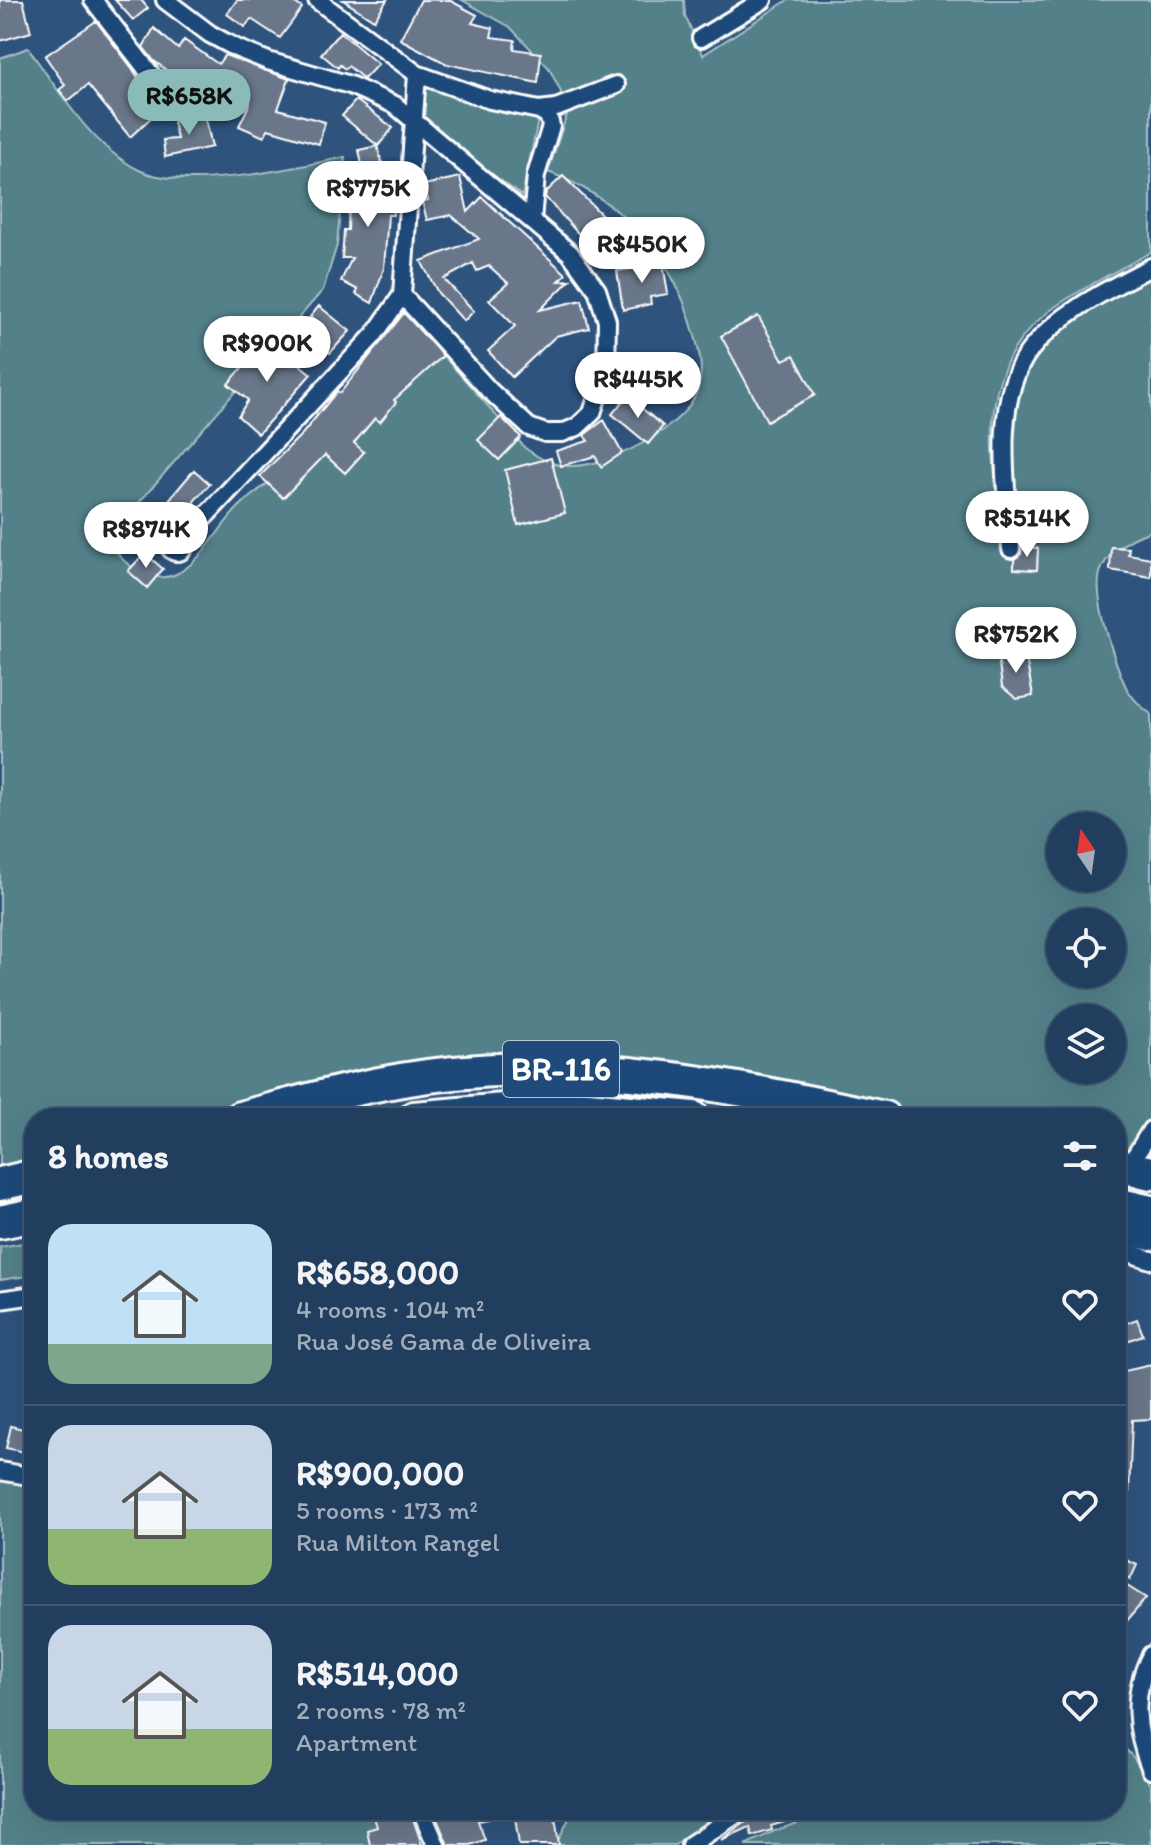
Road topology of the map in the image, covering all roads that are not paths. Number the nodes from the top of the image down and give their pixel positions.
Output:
1 (93, 0) edge
2 (165, 0) edge
3 (317, 0) edge
4 (763, 0) edge
5 (701, 38) dead end
6 (417, 74) junction
7 (616, 85) dead end
8 (173, 103) dead end
9 (539, 110) junction
10 (413, 121) junction
11 (532, 221) junction
12 (1151, 267) edge
13 (402, 295) junction
14 (184, 539) dead end
15 (1011, 549) dead end
16 (275, 1108) edge
17 (524, 1108) edge
18 (588, 1108) edge
19 (835, 1108) edge
20 (1151, 1130) edge
21 (1132, 1168) edge
22 (24, 1178) edge
23 (0, 1184) edge
24 (1126, 1206) edge
25 (1151, 1212) edge
26 (24, 1217) edge
27 (0, 1222) edge
28 (1126, 1232) edge
29 (24, 1234) edge
30 (1151, 1237) edge
31 (0, 1238) edge
32 (1126, 1252) edge
33 (1151, 1260) edge
34 (24, 1296) edge
35 (0, 1300) edge
36 (0, 1471) edge
37 (24, 1475) edge
38 (1151, 1655) edge
39 (1151, 1770) edge
40 (425, 1820) edge
41 (728, 1820) edge
42 (436, 1845) edge
43 (690, 1845) edge

1 - 8 street
2 - 10 street
3 - 6 street
4 - 5 street
6 - 9 street
6 - 10 street
7 - 9 street
9 - 11 street
10 - 11 street
10 - 13 street
11 - 13 street
12 - 15 street
13 - 14 street
16 - 19 highway, BR-116
17 - 18 highway, BR-116
20 - 21 street
22 - 23 highway
24 - 25 highway
26 - 27 highway
28 - 30 main road
29 - 31 highway
32 - 33 street
34 - 35 street
36 - 37 street
38 - 39 street
40 - 42 street
41 - 43 street

